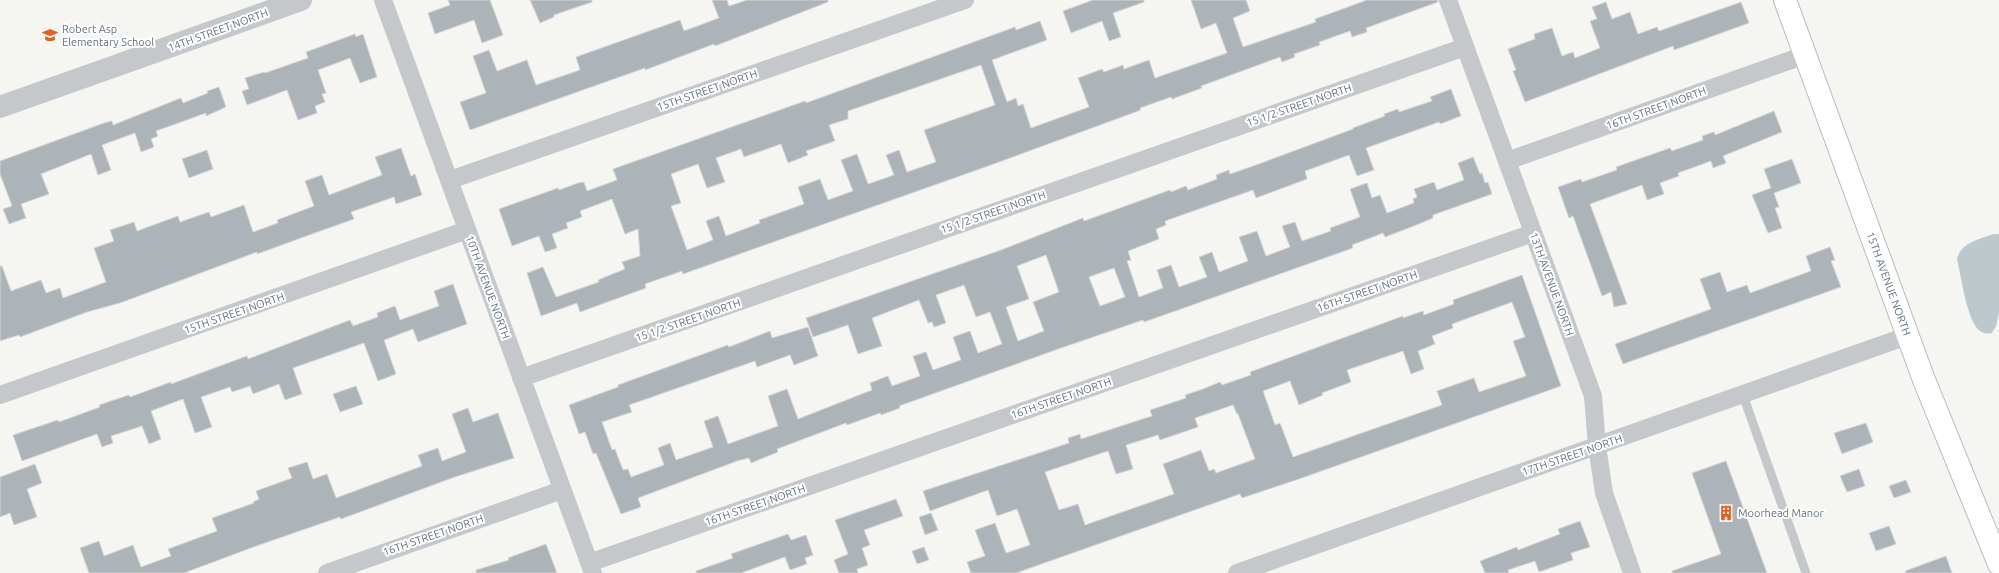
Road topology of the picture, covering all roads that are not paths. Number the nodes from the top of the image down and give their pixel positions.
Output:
1 (301, 0) edge
2 (383, 0) edge
3 (965, 0) edge
4 (1448, 0) edge
5 (1785, 0) edge
6 (1465, 47) junction
7 (1805, 55) junction
8 (0, 107) edge
9 (1507, 161) junction
10 (450, 180) junction
11 (467, 230) junction
12 (1533, 233) junction
13 (1907, 336) junction
14 (521, 378) junction
15 (0, 395) edge
16 (1742, 395) junction
17 (1597, 446) junction
18 (562, 490) junction
19 (1999, 564) edge
20 (591, 568) edge
21 (327, 573) edge
22 (1237, 573) edge
23 (1632, 573) edge
24 (1806, 573) edge

1 - 8 street, 14TH STREET NORTH
2 - 10 street, 10TH AVENUE NORTH
3 - 10 street, 15TH STREET NORTH
4 - 6 street, 13TH AVENUE NORTH
5 - 7 main road, 15TH AVENUE NORTH
6 - 9 street, 13TH AVENUE NORTH
6 - 14 street, 15 1/2 STREET NORTH
7 - 9 street, 16TH STREET NORTH
7 - 13 main road, 15TH AVENUE NORTH
9 - 12 street, 13TH AVENUE NORTH
10 - 11 street, 10TH AVENUE NORTH
11 - 14 street, 10TH AVENUE NORTH
11 - 15 street, 15TH STREET NORTH
12 - 17 street, 13TH AVENUE NORTH
12 - 20 street, 16TH STREET NORTH
13 - 16 street, 17TH STREET NORTH
13 - 19 main road, 15TH AVENUE NORTH
14 - 18 street, 10TH AVENUE NORTH
16 - 17 street, 17TH STREET NORTH
16 - 24 lane
17 - 22 street, 17TH STREET NORTH
17 - 23 street, 13TH AVENUE NORTH
18 - 20 street, 10TH AVENUE NORTH
18 - 21 street, 16TH STREET NORTH

